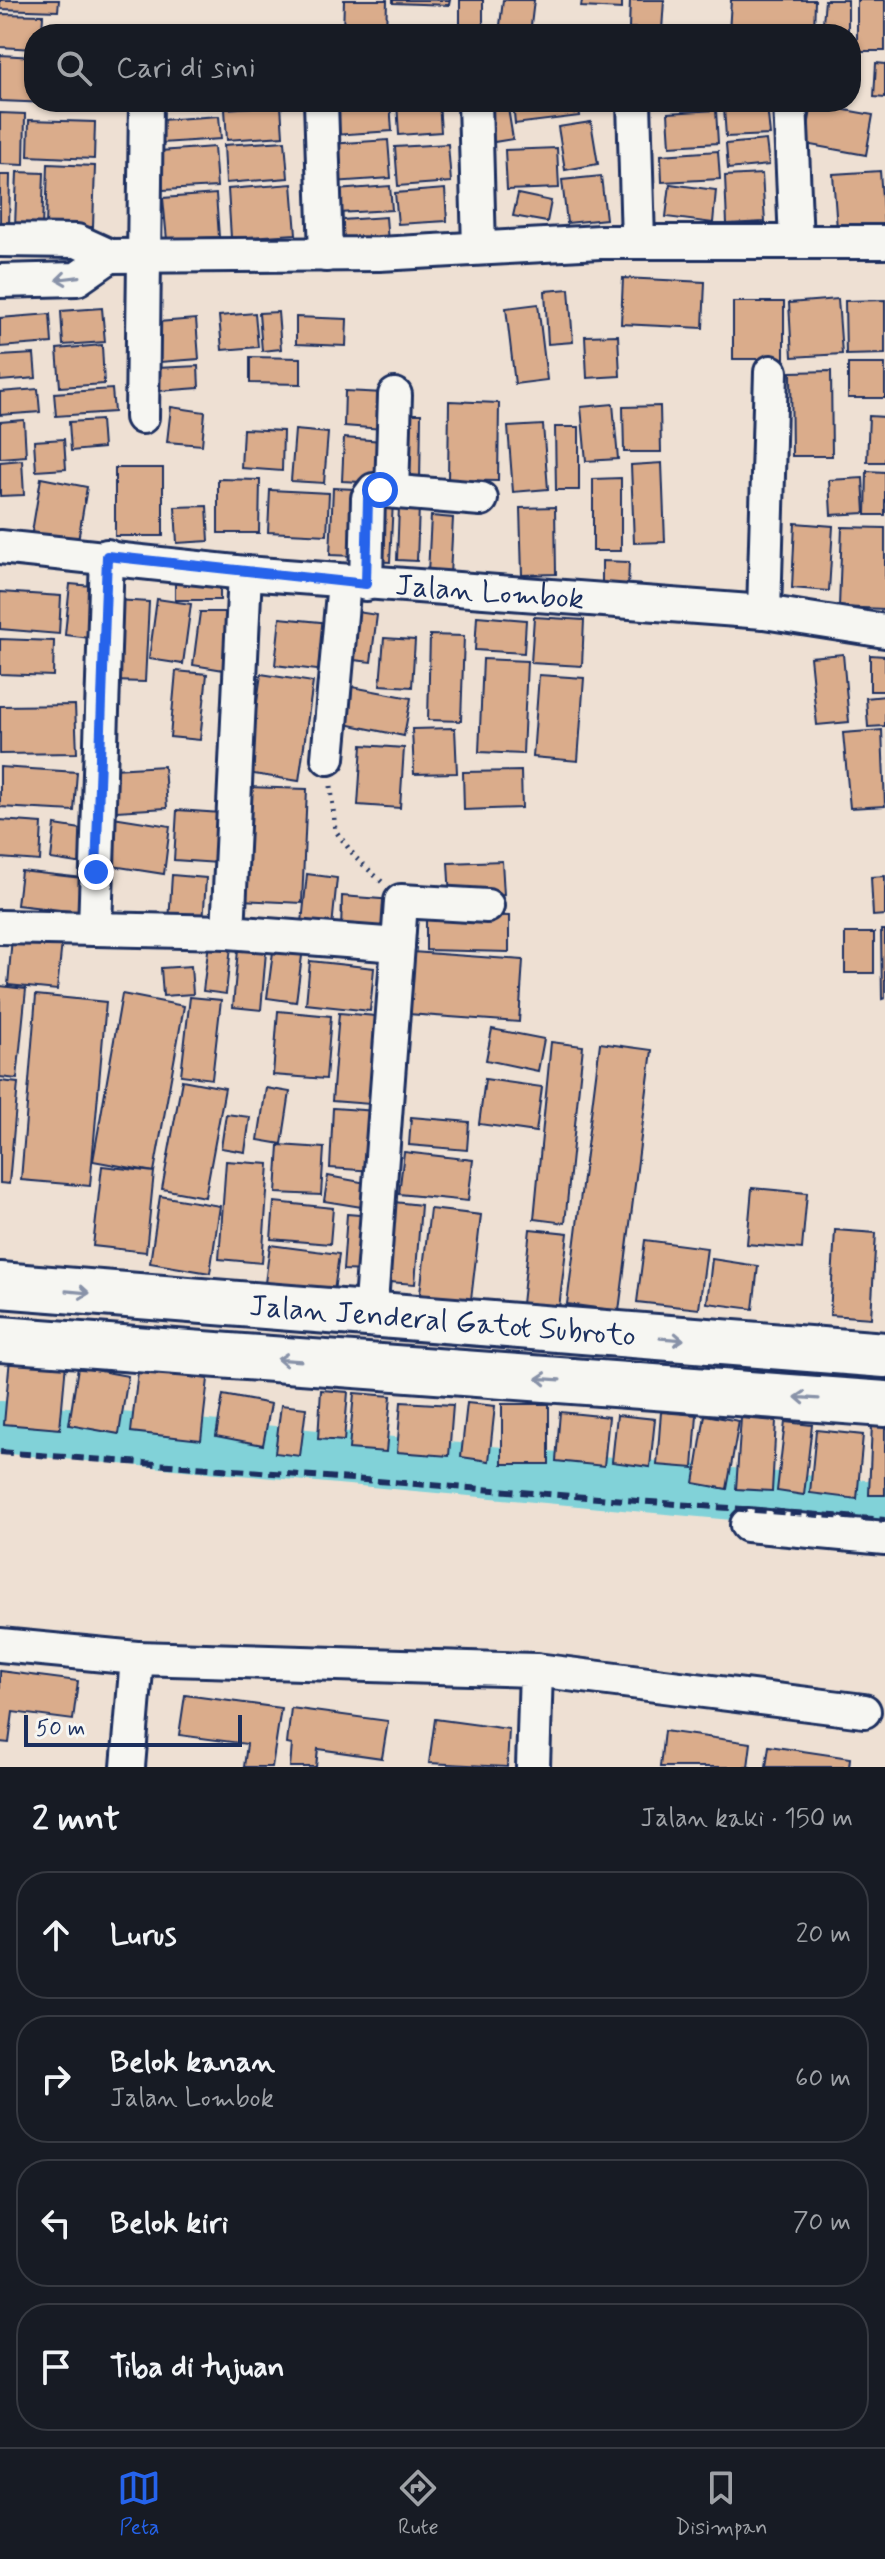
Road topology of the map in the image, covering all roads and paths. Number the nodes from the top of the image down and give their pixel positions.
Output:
1 (146, 112) edge
2 (321, 112) edge
3 (475, 112) edge
4 (634, 112) edge
5 (790, 112) edge
6 (0, 240) edge
7 (638, 242) junction
8 (796, 242) junction
9 (885, 242) edge
10 (479, 248) junction
11 (326, 255) junction
12 (110, 256) junction
13 (144, 256) junction
14 (0, 281) edge
15 (771, 372) dead end
16 (395, 395) dead end
17 (142, 417) dead end
18 (392, 491) junction
19 (481, 499) dead end
20 (0, 547) edge
21 (107, 556) junction
22 (245, 573) junction
23 (355, 583) junction
24 (764, 612) junction
25 (885, 631) edge
26 (328, 758) joint
27 (401, 901) junction
28 (487, 906) dead end
29 (0, 927) edge
30 (95, 929) junction
31 (228, 932) junction
32 (398, 945) junction
33 (0, 1285) edge
34 (370, 1316) junction
35 (0, 1339) edge
36 (885, 1355) edge
37 (885, 1404) edge
38 (747, 1525) dead end
39 (885, 1538) edge
40 (0, 1645) edge
41 (137, 1658) junction
42 (536, 1670) junction
43 (864, 1711) dead end
44 (128, 1767) edge
45 (533, 1767) edge

1 - 13 street
2 - 11 street
3 - 10 street
4 - 7 street
5 - 8 street
6 - 12 street
7 - 8 street
7 - 10 street
8 - 9 street
10 - 11 street
11 - 13 street
12 - 13 street
12 -> 14 street
13 - 17 street
15 - 24 street
16 - 18 street
18 - 19 street
18 - 23 street
20 - 21 street, Jalan Lombok
21 - 22 street, Jalan Lombok
21 - 30 street
22 - 23 street, Jalan Lombok
22 - 31 street
23 - 24 street, Jalan Lombok
23 - 26 street
24 - 25 street, Jalan Lombok
26 - 27 path
27 - 28 street
27 - 32 street
29 - 30 street
30 - 31 street
31 - 32 street
32 - 34 street
33 -> 34 main road, Jalan Jenderal Gatot Subroto
34 -> 36 main road, Jalan Jenderal Gatot Subroto
37 -> 35 main road, Jalan Jenderal Gatot Subroto
38 - 39 street
40 - 41 street
41 - 42 street
41 - 44 street
42 - 43 street
42 - 45 street

